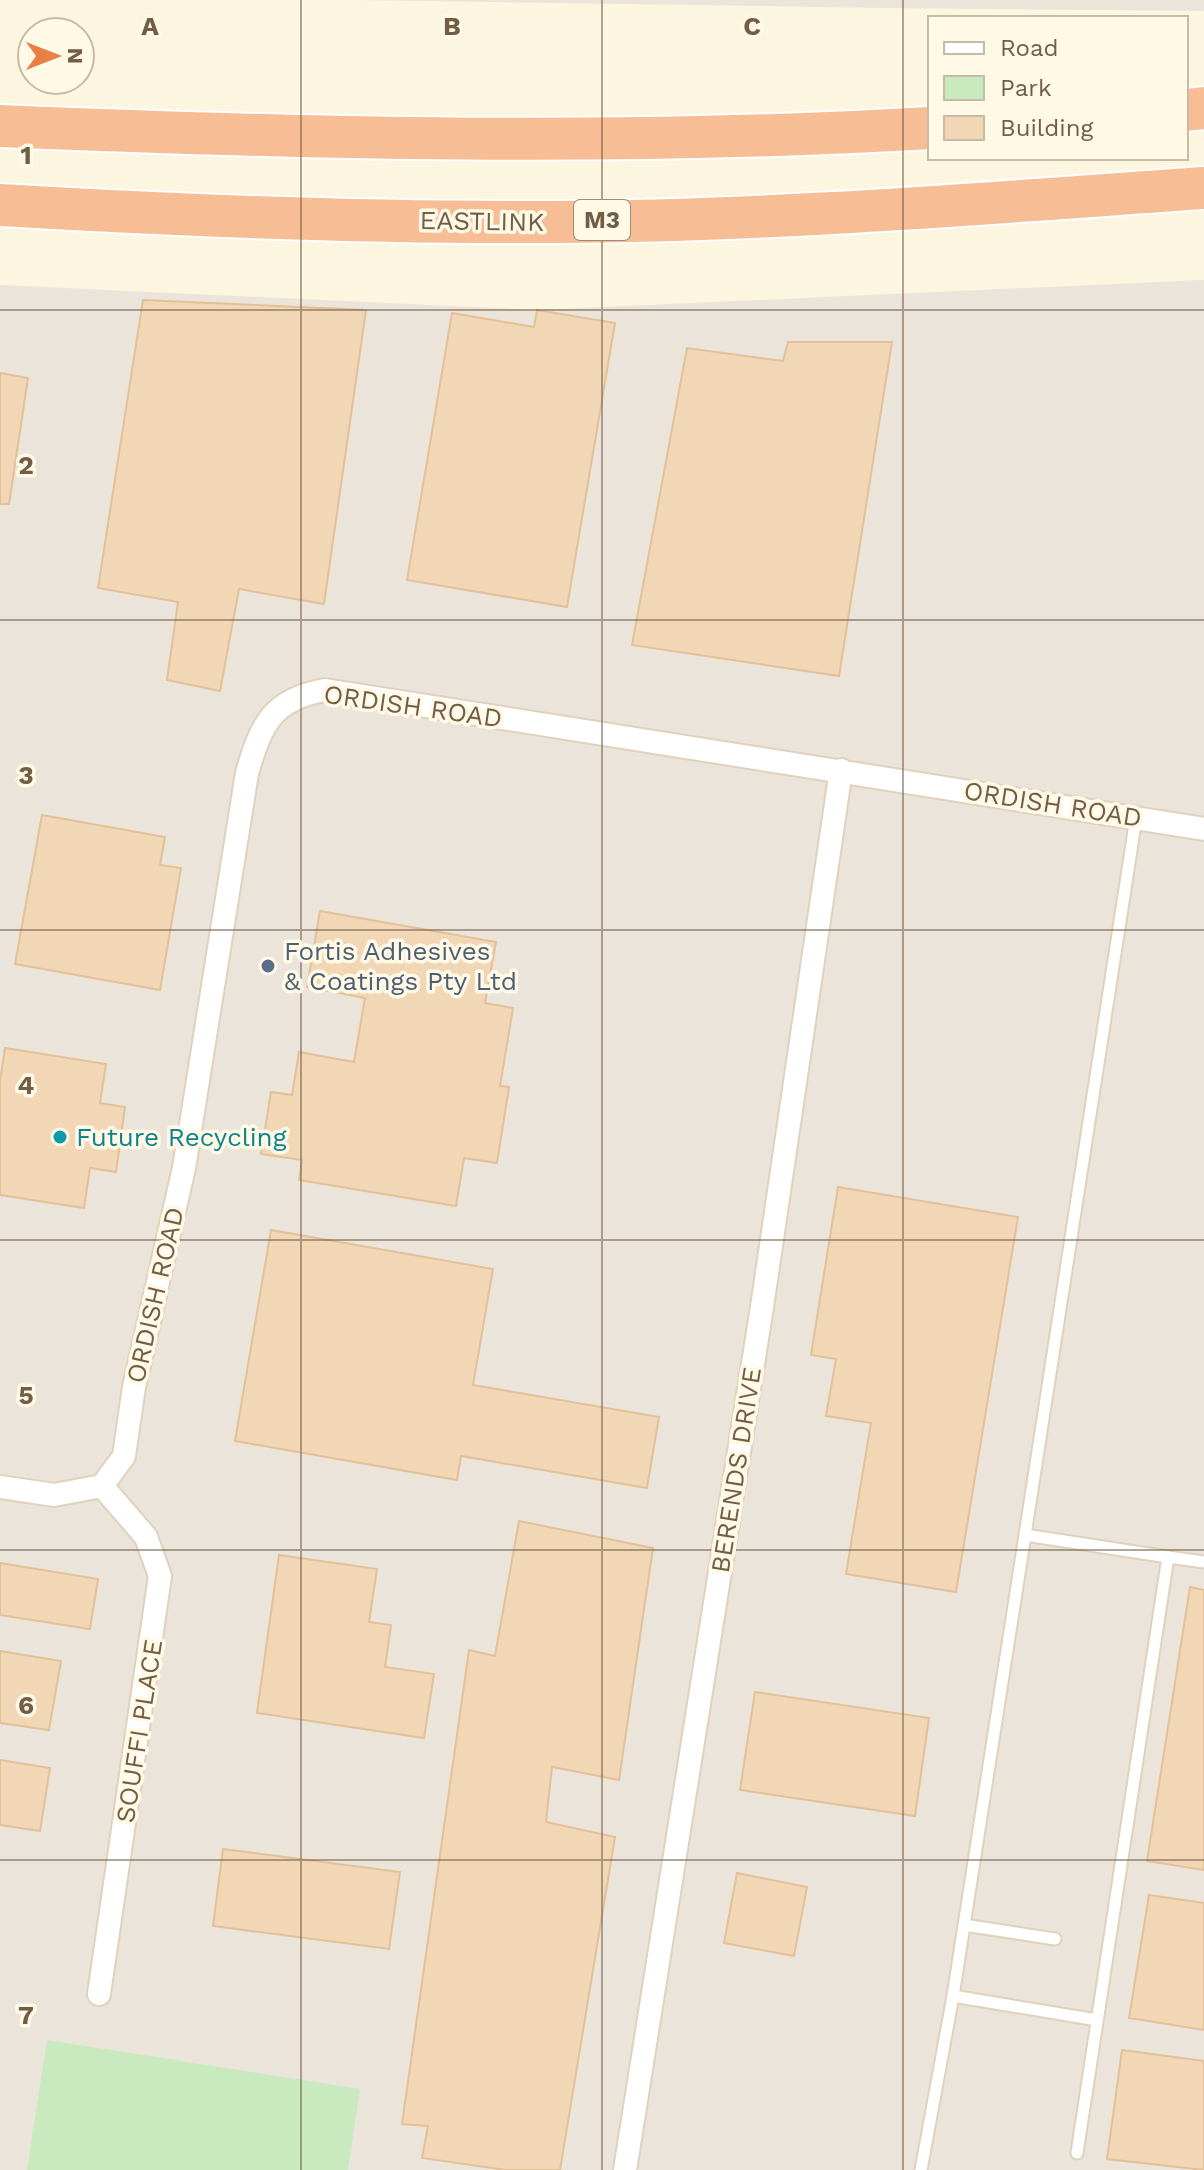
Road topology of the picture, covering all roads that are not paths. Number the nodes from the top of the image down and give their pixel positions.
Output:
1 (0, 126) edge
2 (928, 128) edge
3 (1204, 188) edge
4 (0, 205) edge
5 (841, 770) junction
6 (1136, 818) junction
7 (1204, 829) edge
8 (102, 1486) junction
9 (0, 1487) edge
10 (1025, 1535) junction
11 (1168, 1557) junction
12 (1204, 1562) edge
13 (964, 1925) junction
14 (1055, 1939) dead end
15 (99, 1994) dead end
16 (953, 1996) junction
17 (1097, 2020) junction
18 (1077, 2153) dead end
19 (625, 2170) edge
20 (921, 2170) edge

1 - 2 highway
3 - 4 highway, EASTLINK / M3
5 - 6 street, ORDISH ROAD
5 - 8 street, ORDISH ROAD
5 - 19 street, BERENDS DRIVE
6 - 7 street, ORDISH ROAD
6 - 10 lane
8 - 9 street
8 - 15 street, SOUFFI PLACE
10 - 11 lane
10 - 13 lane
11 - 12 lane
11 - 17 lane
13 - 14 lane
13 - 16 lane
16 - 17 lane
16 - 20 lane
17 - 18 lane

